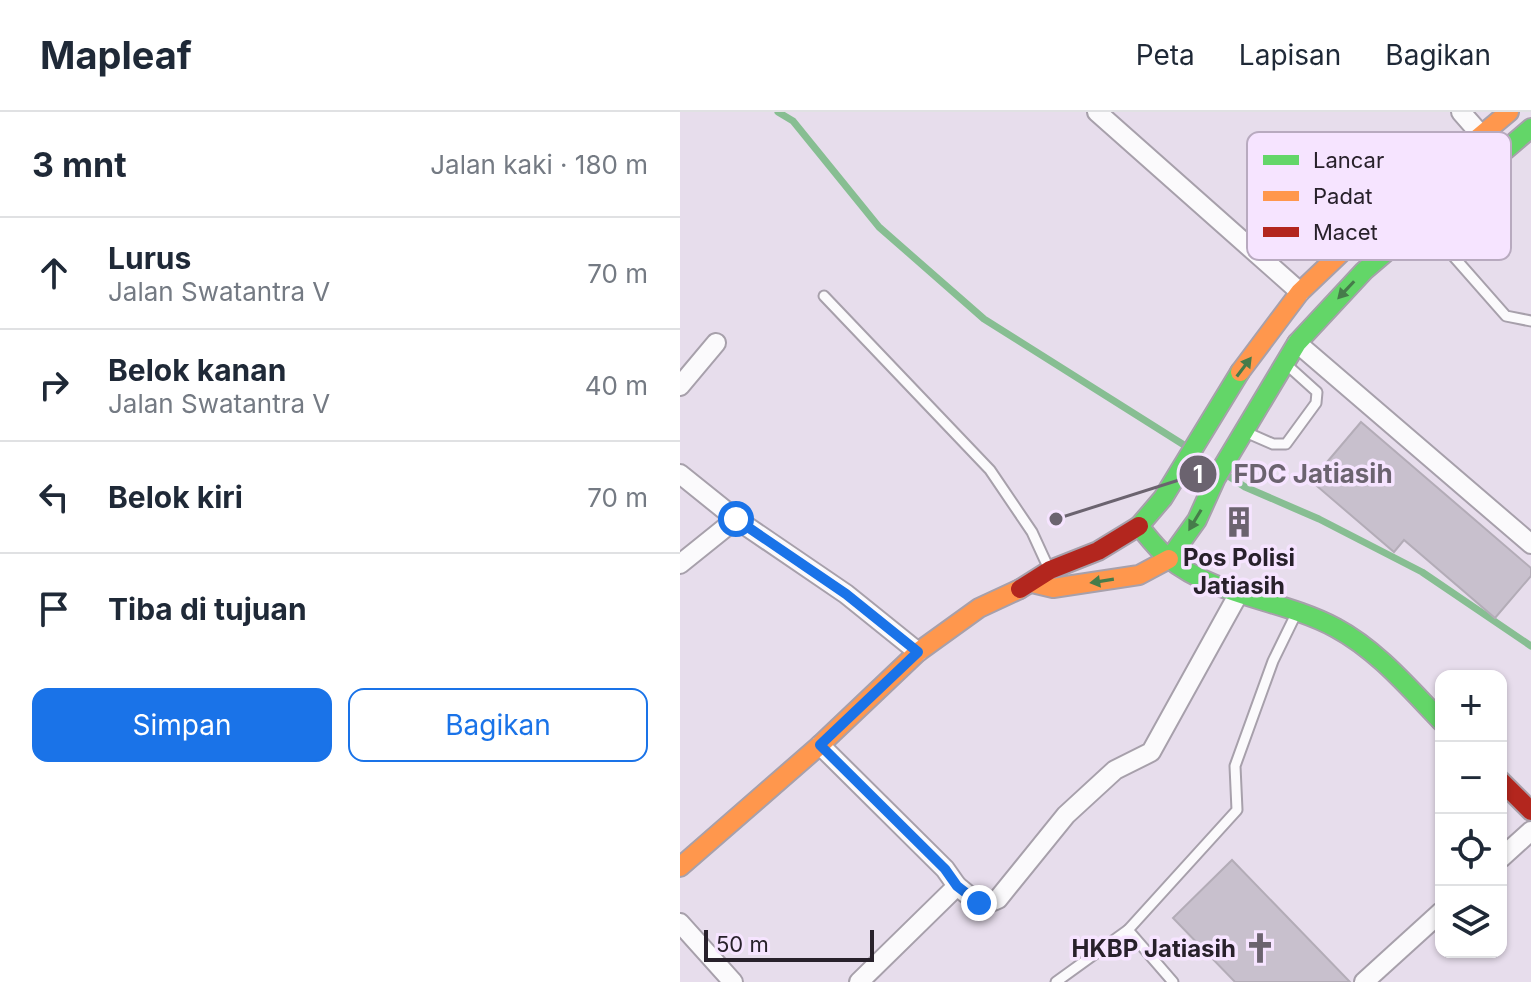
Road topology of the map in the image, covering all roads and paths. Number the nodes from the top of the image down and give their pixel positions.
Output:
1 (1097, 112) edge
2 (1461, 112) edge
3 (1525, 123) edge
4 (1478, 132) edge
5 (1495, 132) edge
6 (1247, 245) edge
7 (1264, 260) edge
8 (1334, 260) edge
9 (1377, 260) edge
10 (1457, 260) edge
11 (1300, 292) junction
12 (824, 296) dead end
13 (1531, 321) edge
14 (716, 343) dead end
15 (1297, 343) junction
16 (1284, 362) junction
17 (680, 386) edge
18 (1243, 431) junction
19 (1188, 456) junction
20 (680, 474) edge
21 (1218, 475) junction
22 (736, 519) junction
23 (1139, 526) junction
24 (1531, 544) edge
25 (1169, 559) junction
26 (680, 564) edge
27 (1052, 579) junction
28 (1239, 593) junction
29 (1298, 611) junction
30 (918, 652) junction
31 (1435, 715) edge
32 (820, 745) junction
33 (1507, 787) edge
34 (1531, 811) edge
35 (1531, 831) edge
36 (1507, 853) edge
37 (680, 867) edge
38 (957, 886) junction
39 (1435, 917) edge
40 (680, 923) edge
41 (1128, 930) junction
42 (733, 982) edge
43 (859, 982) edge
44 (1056, 982) edge
45 (1173, 982) edge
46 (1364, 982) edge

1 - 6 street
2 - 4 street
3 - 5 main road
7 - 11 street
8 - 11 main road
9 -> 15 main road
10 - 13 lane
19 -> 11 main road
12 - 27 lane
14 - 17 street
15 - 16 main road
15 - 24 street
16 - 18 main road
16 - 18 lane
18 - 21 main road
19 - 21 main road
19 - 23 main road
20 - 22 street
21 -> 25 main road
22 - 26 street
22 - 30 street
23 - 25 main road
23 - 27 main road
25 -> 27 main road
25 - 28 main road
27 - 30 main road
28 - 29 main road
28 - 38 street
29 - 31 main road
29 - 41 lane
30 - 32 main road
32 - 37 main road
32 - 38 street
33 - 34 main road
35 - 36 street
38 - 43 street
39 - 46 street
40 - 42 street
41 - 44 lane
41 - 45 lane

